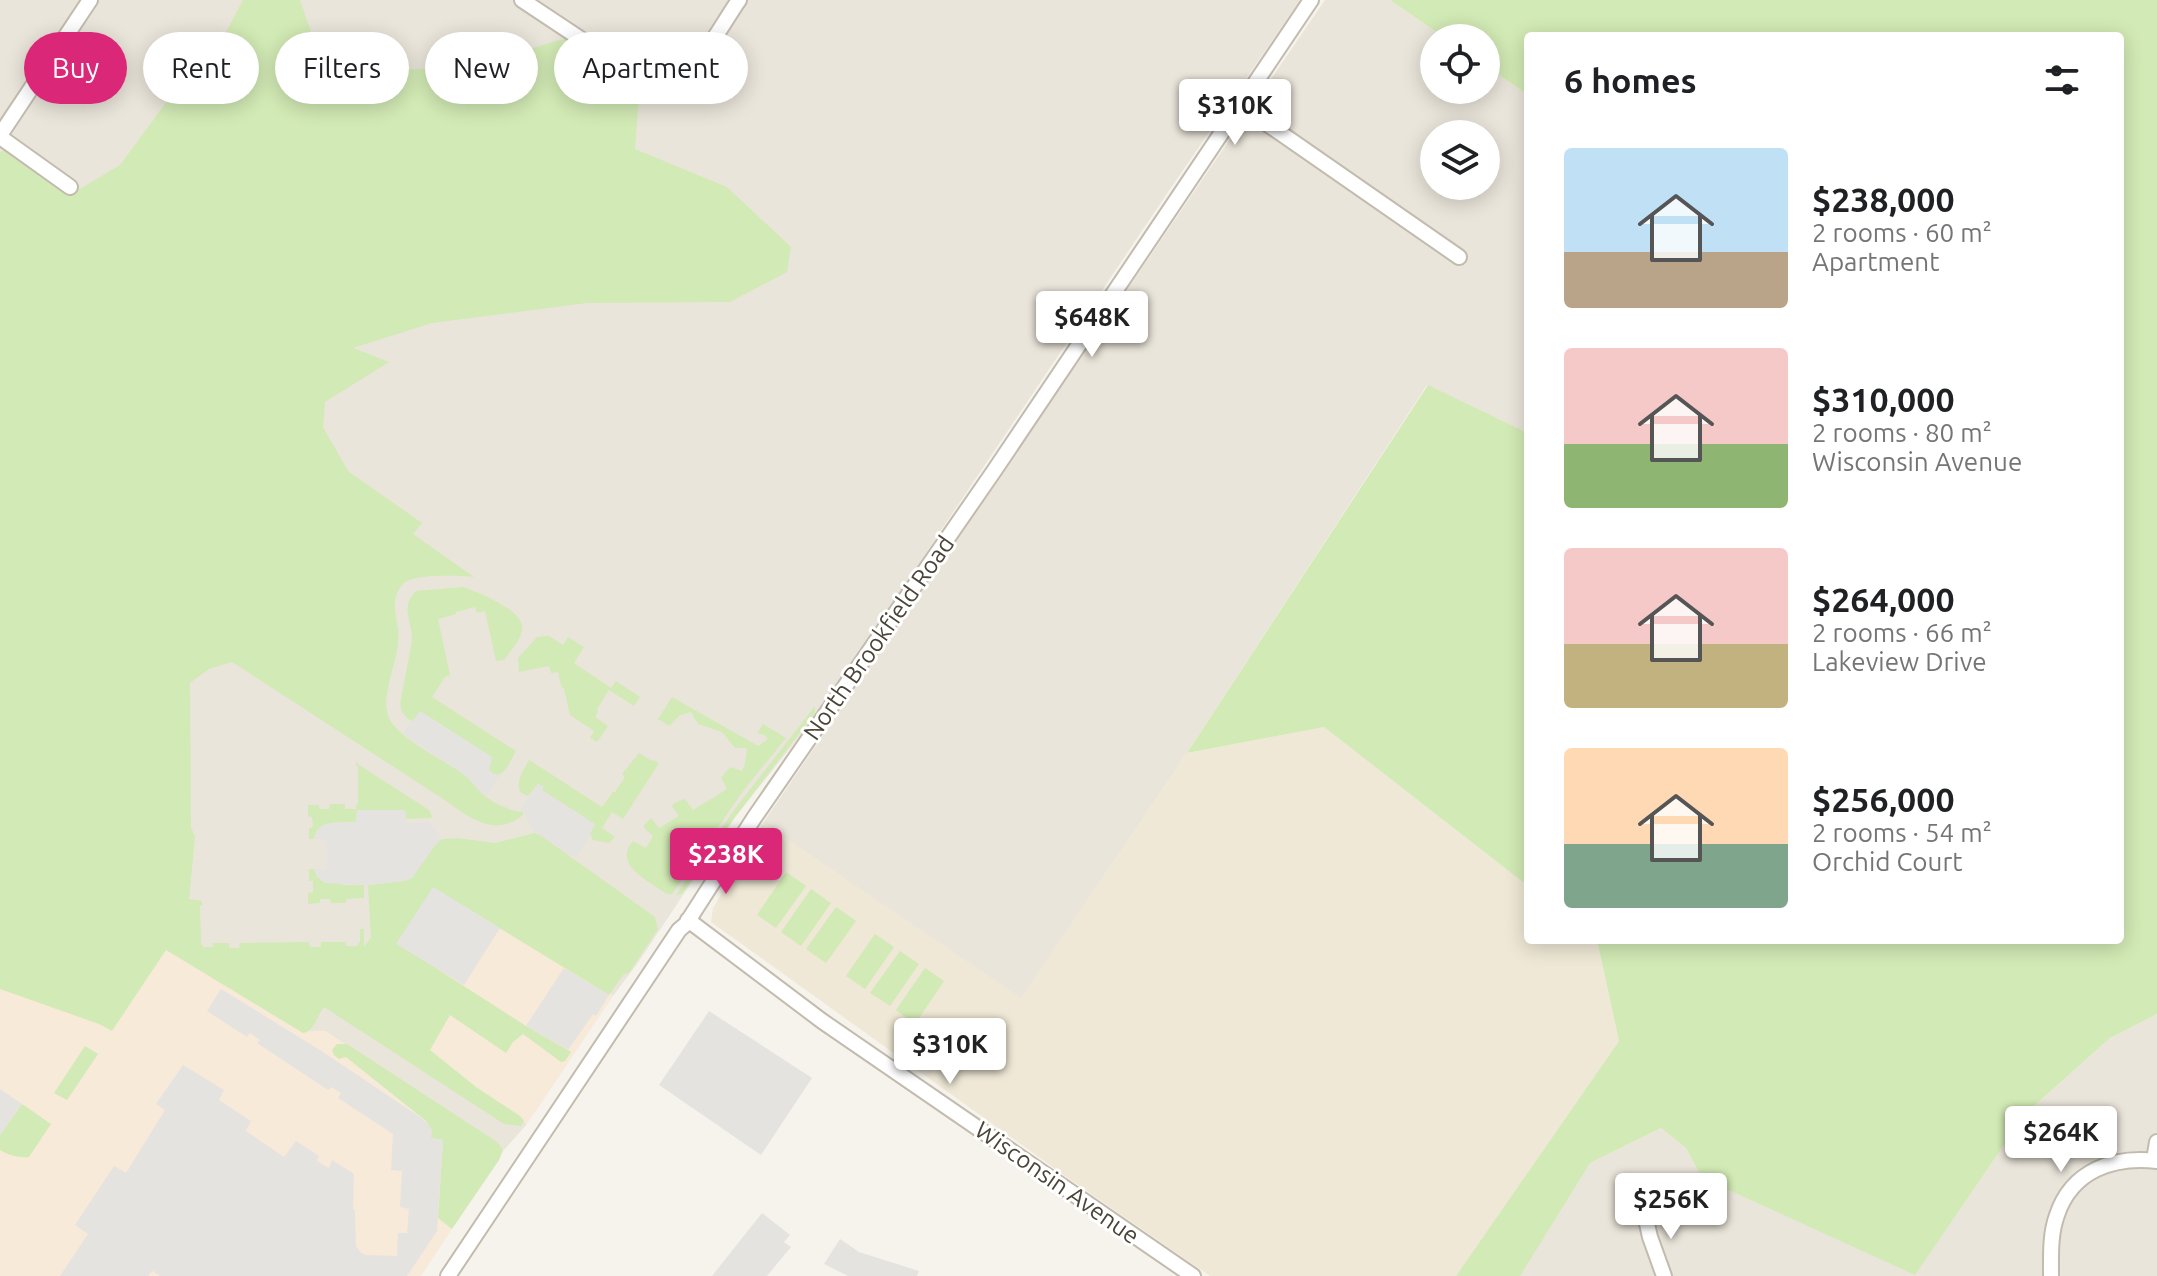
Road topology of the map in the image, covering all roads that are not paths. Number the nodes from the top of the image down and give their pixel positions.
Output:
1 (90, 0) edge
2 (522, 0) edge
3 (739, 0) edge
4 (1311, 0) edge
5 (1240, 105) junction
6 (0, 136) edge
7 (70, 187) dead end
8 (1459, 257) dead end
9 (688, 920) junction
10 (2157, 1142) edge
11 (2156, 1160) edge
12 (1645, 1215) dead end
13 (448, 1276) edge
14 (1193, 1276) edge
15 (1664, 1276) edge
16 (2051, 1276) edge

1 - 6 street
2 - 3 street
4 - 5 street, North Brookfield Road
5 - 8 street
5 - 9 street, North Brookfield Road
6 - 7 street
9 - 13 street, North Brookfield Road
9 - 14 street, Wisconsin Avenue
10 - 11 street
11 - 16 street
12 - 15 street

